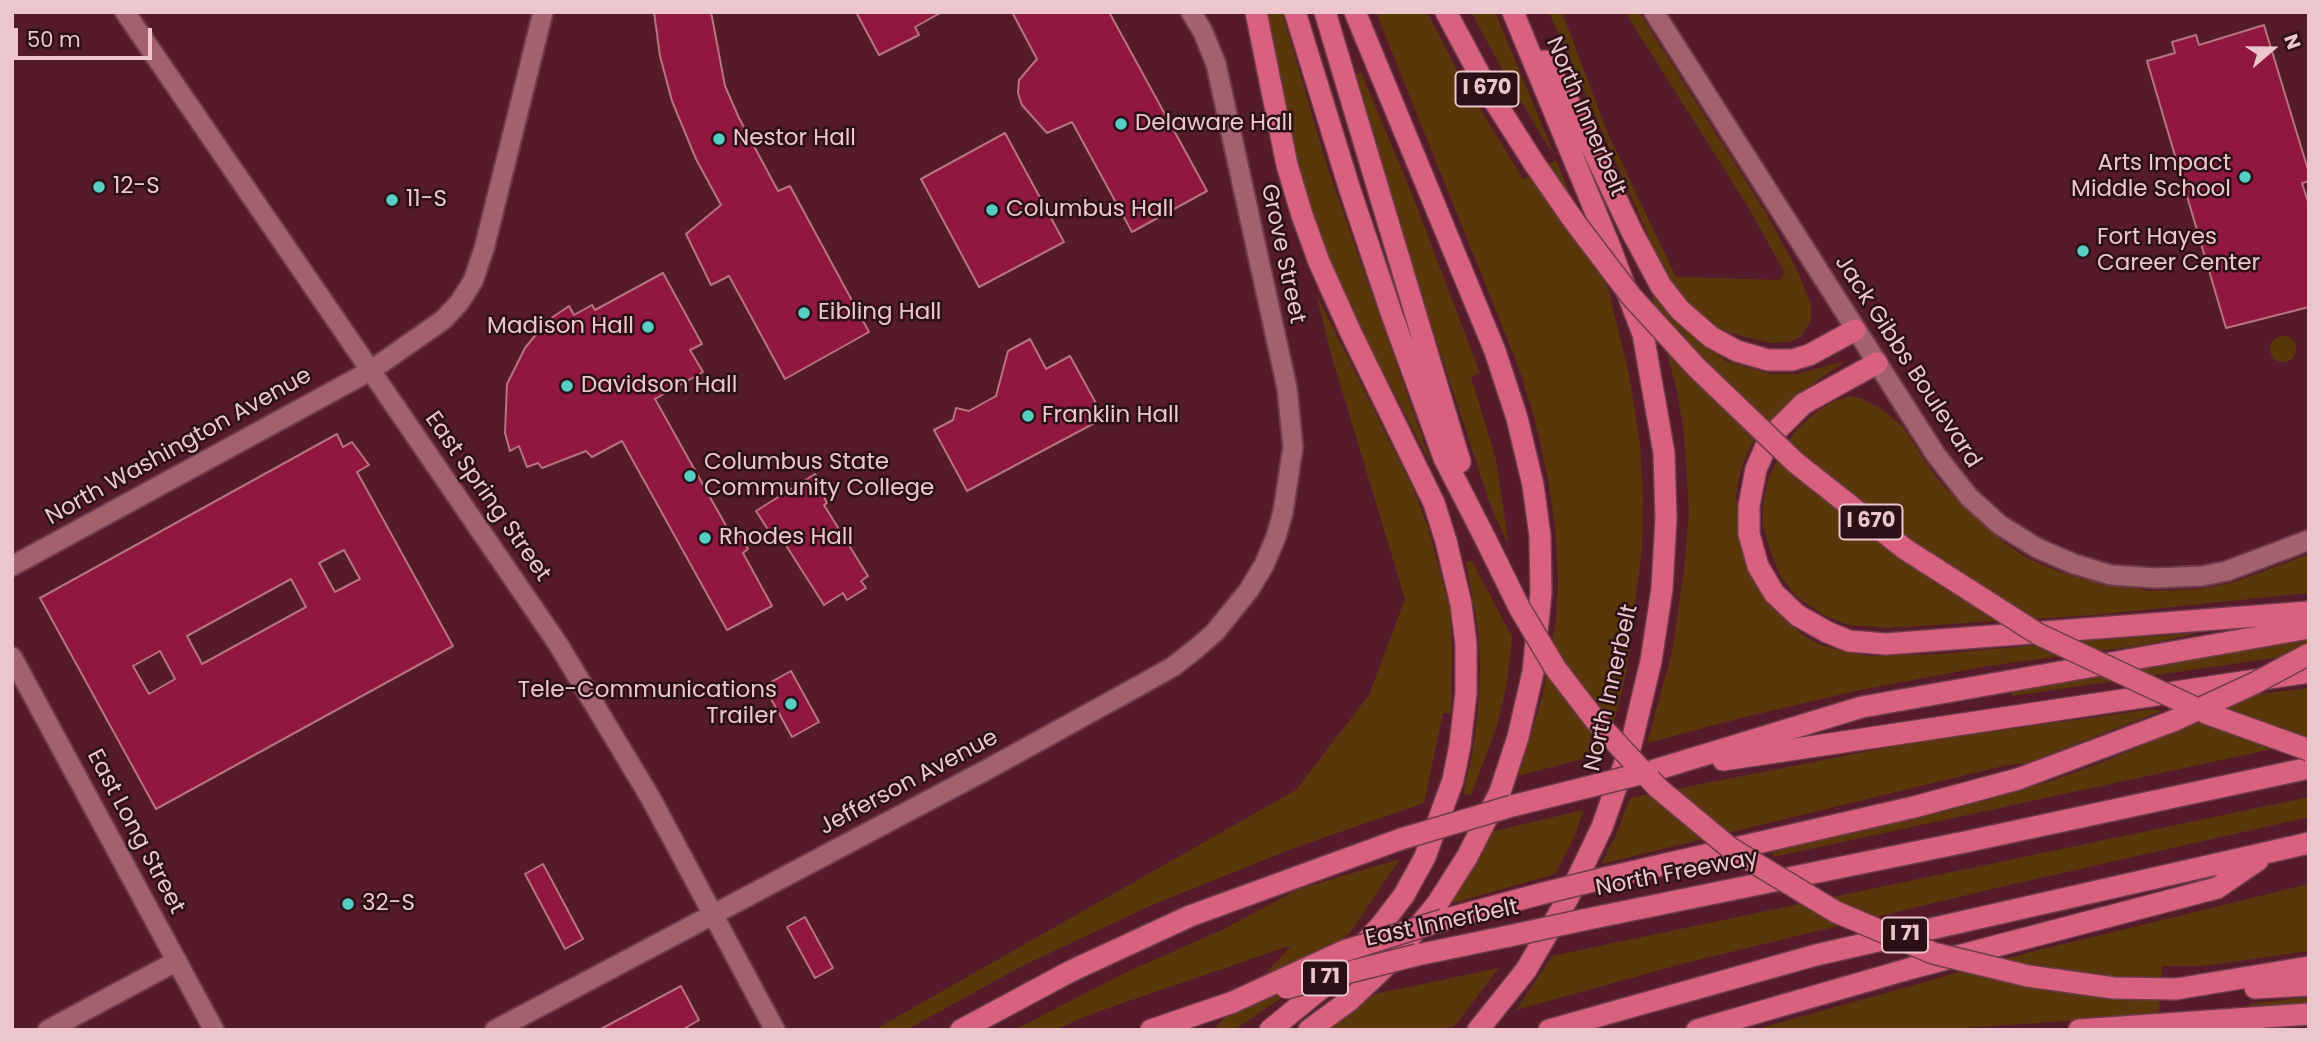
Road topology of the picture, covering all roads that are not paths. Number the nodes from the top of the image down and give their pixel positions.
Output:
1 (125, 12) edge
2 (543, 12) edge
3 (1191, 12) edge
4 (1256, 12) edge
5 (1295, 12) edge
6 (1325, 12) edge
7 (1355, 12) edge
8 (1446, 12) edge
9 (1515, 12) edge
10 (1654, 12) edge
11 (1855, 330) junction
12 (1877, 363) junction
13 (370, 371) junction
14 (1283, 512) joint
15 (1486, 540) junction
16 (2309, 540) edge
17 (12, 566) edge
18 (2309, 612) edge
19 (2309, 628) edge
20 (2309, 654) edge
21 (12, 657) edge
22 (2309, 672) edge
23 (2309, 750) edge
24 (2309, 768) edge
25 (1648, 772) junction
26 (2309, 843) edge
27 (2265, 854) junction
28 (714, 915) junction
29 (1583, 920) joint
30 (177, 961) junction
31 (2309, 967) edge
32 (2309, 985) edge
33 (2176, 989) junction
34 (1233, 1002) junction
35 (2309, 1014) edge
36 (48, 1030) edge
37 (214, 1030) edge
38 (495, 1030) edge
39 (775, 1030) edge
40 (961, 1030) edge
41 (1151, 1030) edge
42 (1270, 1030) edge
43 (1309, 1030) edge
44 (1478, 1030) edge
45 (1549, 1030) edge
46 (1698, 1030) edge
47 (2079, 1030) edge

1 - 13 street, East Spring Street
2 - 13 street, North Washington Avenue
3 - 14 street, Grove Street
4 - 42 highway
5 - 15 highway
6 - 15 highway
7 - 43 highway
8 - 23 highway, I 670, bridge
9 - 11 highway
9 - 44 highway, North Innerbelt
10 - 11 street, Jack Gibbs Boulevard
11 - 12 street, Jack Gibbs Boulevard
12 - 16 street, Jack Gibbs Boulevard
12 - 18 highway
13 - 17 street, North Washington Avenue
13 - 28 street, East Spring Street
14 - 28 street, Jefferson Avenue
15 - 33 highway, bridge
19 - 25 highway
20 - 34 highway, bridge
21 - 30 street, East Long Street
22 - 25 highway
24 - 29 highway, North Freeway / I 71
25 - 40 highway, bridge
26 - 27 highway, I 71
27 - 45 highway, I 71
27 - 46 highway
28 - 38 street, Jefferson Avenue
28 - 39 street, East Spring Street
29 - 34 highway, East Innerbelt / I 71, bridge
30 - 36 street
30 - 37 street, East Long Street
31 - 33 highway
32 - 33 highway
34 - 41 highway, East Innerbelt / I 71
35 - 47 highway

